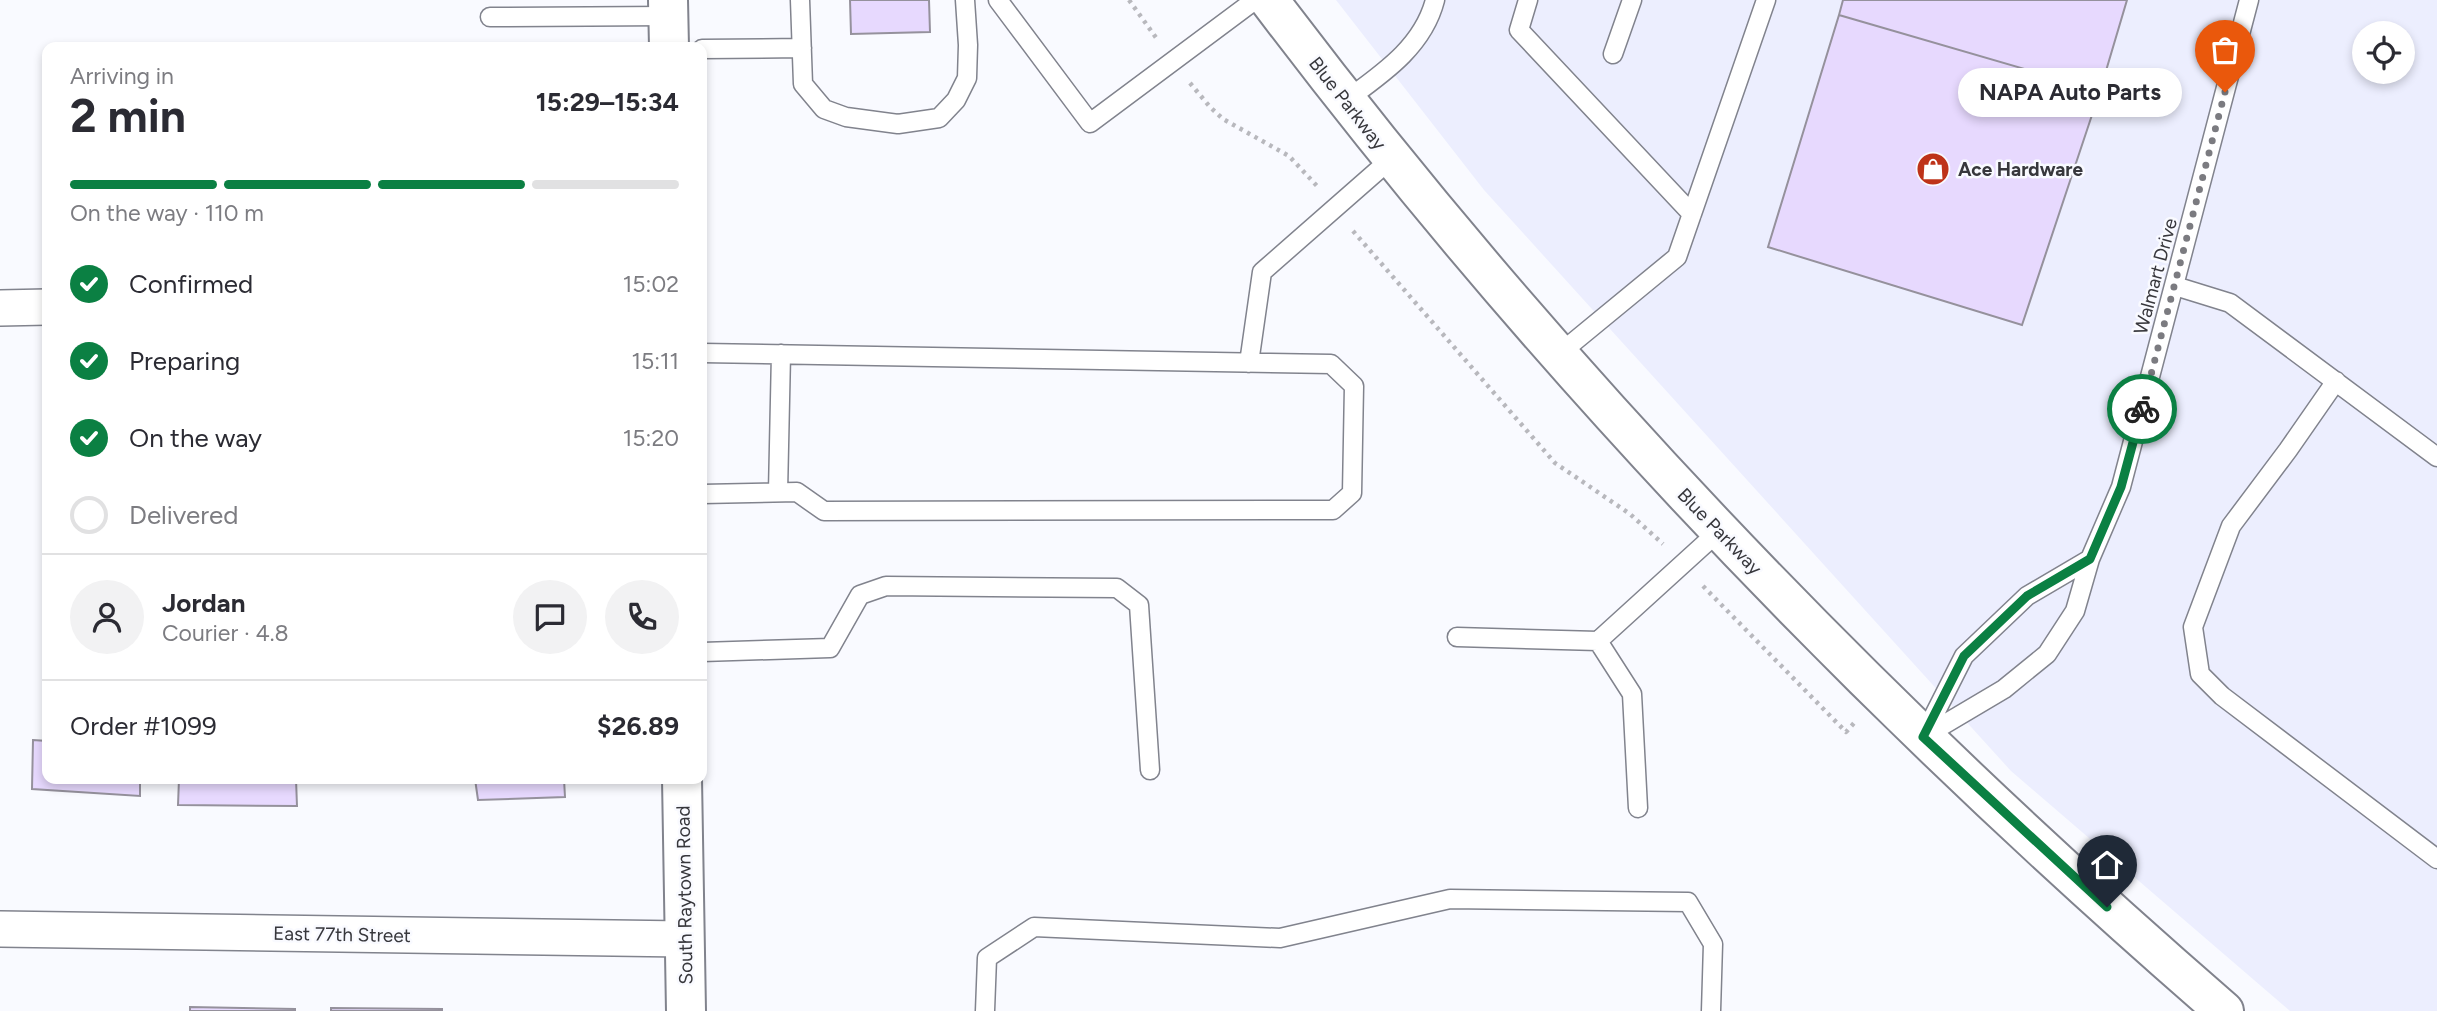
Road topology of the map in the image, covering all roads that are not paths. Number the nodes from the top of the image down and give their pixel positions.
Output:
1 (800, 0) edge
2 (965, 0) edge
3 (998, 0) edge
4 (1255, 0) edge
5 (1269, 0) edge
6 (1435, 0) edge
7 (1528, 0) edge
8 (1632, 0) edge
9 (1766, 0) edge
10 (2249, 0) edge
11 (491, 17) dead end
12 (669, 21) edge
13 (802, 48) junction
14 (707, 49) edge
15 (1613, 54) dead end
16 (1345, 101) junction
17 (1392, 158) junction
18 (1692, 214) junction
19 (2175, 286) junction
20 (42, 307) edge
21 (0, 308) edge
22 (707, 353) edge
23 (1559, 354) junction
24 (781, 355) junction
25 (1249, 363) junction
26 (2336, 381) junction
27 (2437, 457) edge
28 (778, 492) junction
29 (707, 494) edge
30 (1719, 531) junction
31 (2090, 559) junction
32 (1457, 637) dead end
33 (1598, 641) junction
34 (707, 652) edge
35 (1923, 737) junction
36 (1150, 770) dead end
37 (682, 784) edge
38 (1638, 808) dead end
39 (2437, 859) edge
40 (0, 929) edge
41 (684, 939) junction
42 (686, 1011) edge
43 (985, 1011) edge
44 (1711, 1011) edge
45 (2224, 1011) edge

1 - 13 lane
2 - 13 lane
3 - 4 lane
5 - 16 main road, Blue Parkway
6 - 16 lane
7 - 18 lane
8 - 15 lane
9 - 18 lane
10 - 19 lane, Walmart Drive
11 - 12 lane
13 - 14 lane
16 - 17 main road, Blue Parkway
17 - 23 main road, Blue Parkway
17 - 25 lane
18 - 23 lane
19 - 26 lane
19 - 31 lane, Walmart Drive
20 - 21 street
22 - 24 lane
23 - 30 main road, Blue Parkway
24 - 25 lane
24 - 28 lane
25 - 28 lane
26 - 27 lane
26 - 39 lane
28 - 29 lane
30 - 33 lane
30 - 35 main road, Blue Parkway
31 - 35 lane
31 - 35 lane, Walmart Drive
32 - 33 lane
33 - 38 lane
34 - 36 lane
35 - 45 main road, Blue Parkway
37 - 41 main road, South Raytown Road
40 - 41 street, East 77th Street
41 - 42 main road, South Raytown Road
43 - 44 lane

